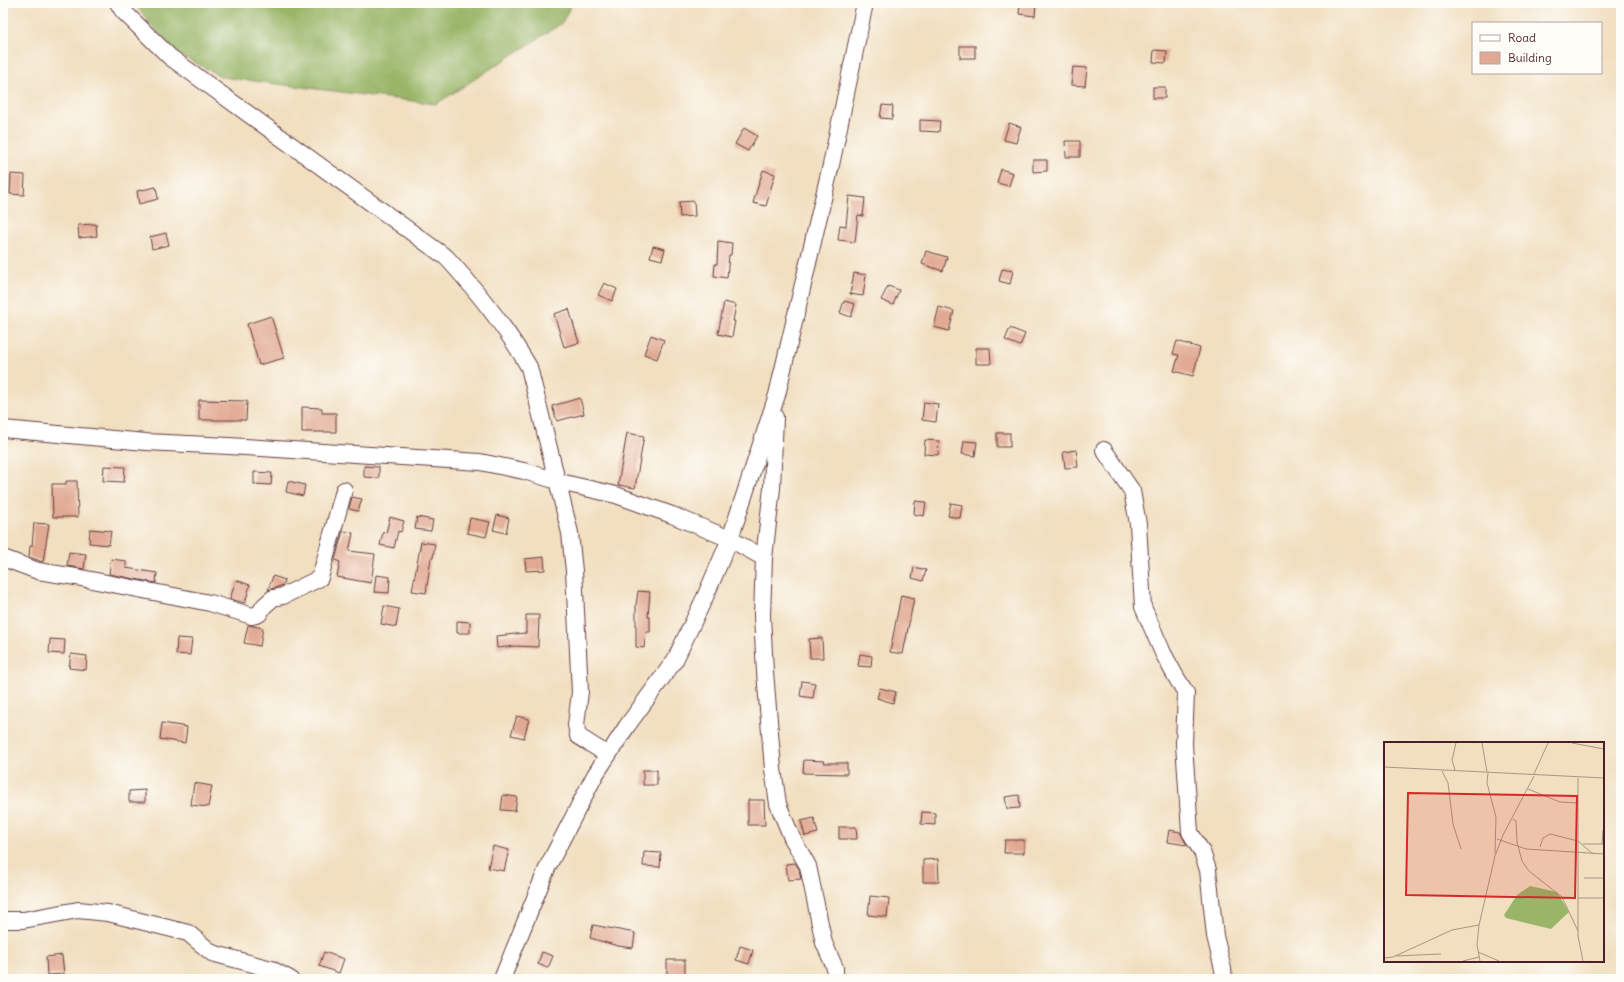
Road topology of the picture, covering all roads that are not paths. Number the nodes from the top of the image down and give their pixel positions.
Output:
1 (118, 3) edge
2 (865, 3) edge
3 (776, 395) junction
4 (3, 429) edge
5 (1104, 450) dead end
6 (556, 480) junction
7 (344, 490) dead end
8 (730, 539) junction
9 (3, 558) edge
10 (764, 558) junction
11 (608, 755) junction
12 (3, 920) edge
13 (290, 979) edge
14 (502, 979) edge
15 (835, 979) edge
16 (1224, 979) edge

1 - 6 street
2 - 3 street
3 - 8 street
3 - 10 street
4 - 6 street
5 - 16 street
6 - 8 street
6 - 11 street
7 - 9 street
8 - 10 street
8 - 11 street
10 - 15 street
11 - 14 street
12 - 13 street

